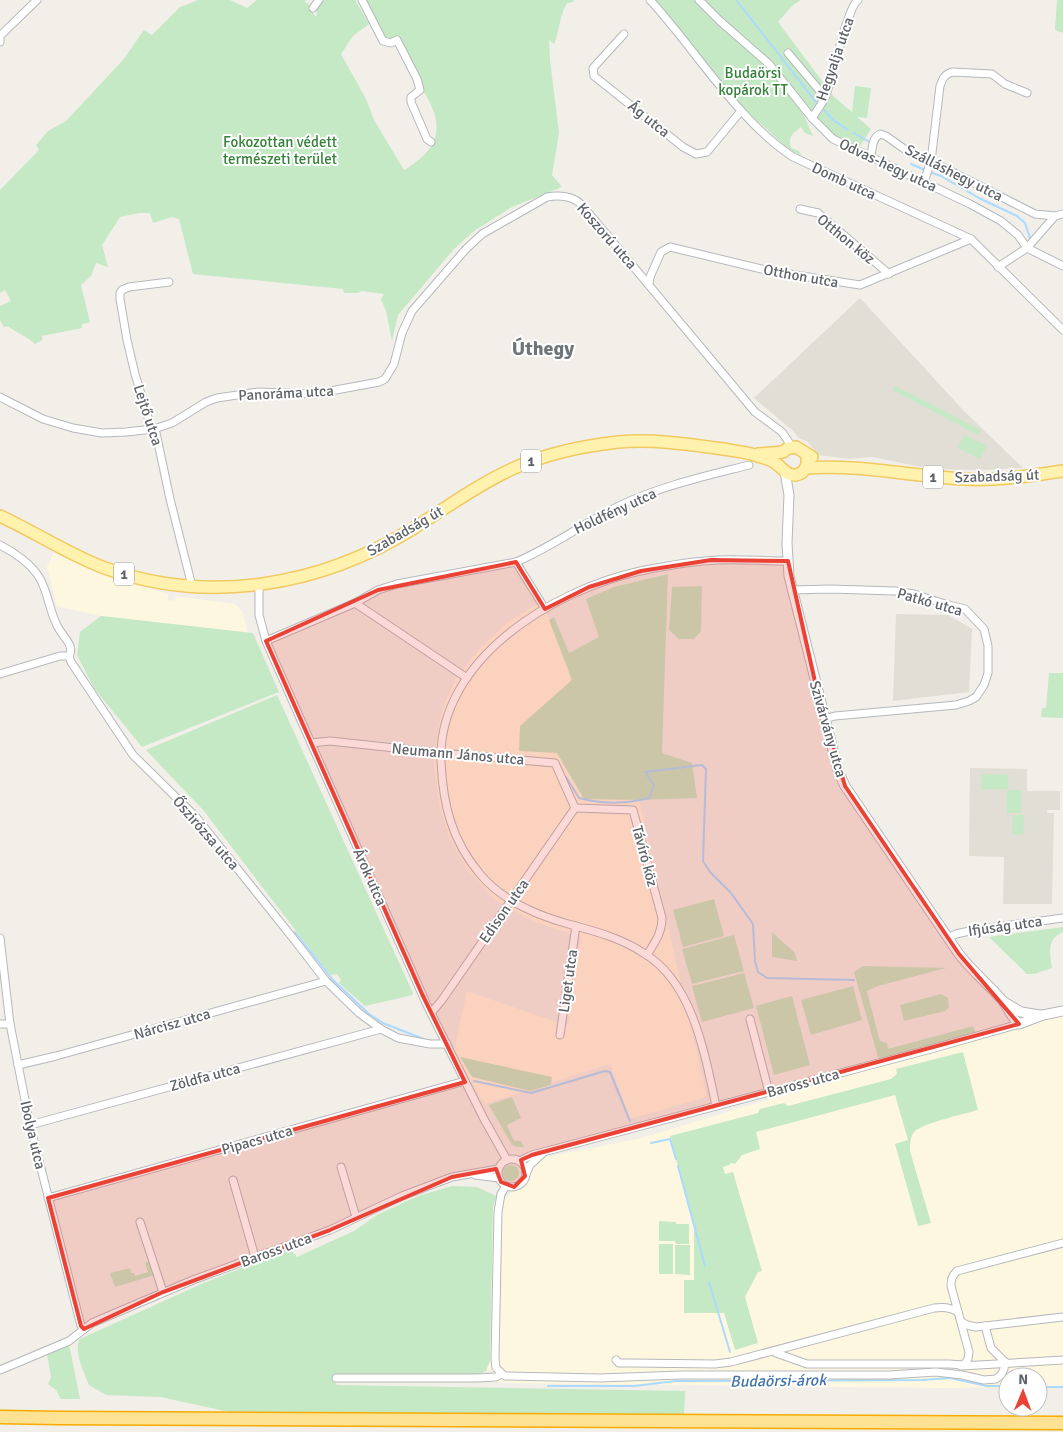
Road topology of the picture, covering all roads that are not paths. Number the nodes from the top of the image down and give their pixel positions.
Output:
1 (37, 0) edge
2 (319, 0) edge
3 (362, 0) edge
4 (650, 0) edge
5 (858, 0) edge
6 (701, 1) edge
7 (313, 8) dead end
8 (624, 34) dead end
9 (0, 36) edge
10 (0, 42) edge
11 (788, 53) dead end
12 (1027, 93) dead end
13 (825, 97) junction
14 (741, 111) junction
15 (812, 118) junction
16 (431, 142) dead end
17 (871, 158) junction
18 (931, 161) junction
19 (924, 182) junction
20 (800, 209) dead end
21 (1059, 215) edge
22 (971, 240) junction
23 (1027, 248) junction
24 (1063, 266) edge
25 (998, 268) junction
26 (889, 274) junction
27 (169, 282) dead end
28 (649, 284) junction
29 (1063, 330) edge
30 (402, 333) joint
31 (0, 397) edge
32 (154, 429) junction
33 (788, 449) junction
34 (806, 454) junction
35 (752, 460) junction
36 (842, 468) junction
37 (792, 470) junction
38 (1063, 471) edge
39 (0, 516) edge
40 (0, 545) edge
41 (788, 561) junction
42 (516, 562) junction
43 (259, 585) junction
44 (192, 586) junction
45 (792, 590) junction
46 (355, 603) junction
47 (544, 609) junction
48 (266, 641) junction
49 (69, 656) junction
50 (0, 674) edge
51 (467, 678) junction
52 (824, 718) junction
53 (311, 743) junction
54 (441, 753) junction
55 (575, 808) junction
56 (511, 900) junction
57 (1063, 918) edge
58 (576, 926) junction
59 (0, 938) edge
60 (948, 938) junction
61 (647, 955) junction
62 (326, 981) junction
63 (1003, 1002) junction
64 (1063, 1011) edge
65 (431, 1013) junction
66 (1043, 1015) junction
67 (750, 1018) dead end
68 (0, 1024) edge
69 (10, 1024) junction
70 (1019, 1024) junction
71 (381, 1029) junction
72 (560, 1035) dead end
73 (447, 1044) junction
74 (18, 1065) junction
75 (465, 1082) junction
76 (769, 1092) junction
77 (716, 1106) junction
78 (30, 1125) junction
79 (542, 1154) junction
80 (507, 1160) junction
81 (520, 1161) junction
82 (341, 1167) dead end
83 (498, 1169) junction
84 (470, 1175) junction
85 (526, 1176) junction
86 (499, 1178) junction
87 (233, 1180) dead end
88 (506, 1186) junction
89 (48, 1198) junction
90 (356, 1217) junction
91 (140, 1222) dead end
92 (1063, 1243) edge
93 (255, 1257) junction
94 (163, 1292) junction
95 (953, 1293) junction
96 (944, 1307) junction
97 (958, 1312) junction
98 (1063, 1317) edge
99 (962, 1322) junction
100 (1001, 1324) junction
101 (985, 1326) junction
102 (84, 1329) junction
103 (988, 1341) junction
104 (773, 1352) junction
105 (616, 1360) dead end
106 (1063, 1360) edge
107 (1005, 1362) junction
108 (964, 1365) junction
109 (0, 1370) edge
110 (936, 1372) junction
111 (501, 1374) junction
112 (336, 1378) dead end
113 (0, 1417) edge
114 (1063, 1423) edge

1 - 9 street
2 - 7 street
3 - 16 street
4 - 14 street, Domb utca
5 - 13 street, Hegyalja utca
6 - 15 street, Odvas-hegy utca
8 - 14 street, Ág utca
9 - 10 street
11 - 13 street
12 - 18 street
13 - 15 street, Hegyalja utca
14 - 22 street, Domb utca
15 - 17 street, Odvas-hegy utca
17 - 18 street, Szálláshegy utca
17 - 19 street, Odvas-hegy utca
18 - 19 street
18 - 21 street, Szálláshegy utca
19 - 23 street, Odvas-hegy utca
20 - 26 street, Otthon köz
21 - 23 street
22 - 25 street, Domb utca
22 - 26 street, Otthon utca
23 - 24 street
23 - 25 street
25 - 29 street, Domb utca
26 - 28 street, Otthon utca
27 - 32 street, Lejtő utca
28 - 30 street, Koszorú utca
28 - 33 street, Koszorú utca
30 - 32 street, Panoráma utca
31 - 32 street, Panoráma utca
32 - 44 street, Lejtő utca
33 - 34 main road, Szabadság út / 1
33 - 35 main road, Szabadság út / 1
33 - 37 main road
34 - 36 main road, Szabadság út / 1
34 - 37 main road
35 - 37 main road, Szabadság út / 1
35 - 42 street, Holdfény utca
35 - 43 main road, Szabadság út / 1
36 - 37 main road, Szabadság út / 1
36 - 38 main road, Szabadság út / 1
37 - 41 street, Szivárvány utca
39 - 44 main road, Szabadság út / 1
40 - 49 street, Őszirózsa utca
41 - 45 street, Szivárvány utca
41 - 47 street
42 - 46 street, Holdfény utca
42 - 47 street
43 - 44 main road, Szabadság út / 1
43 - 48 street, Árok utca
45 - 52 street, Szivárvány utca
45 - 52 street, Patkó utca
46 - 48 street, Holdfény utca
46 - 51 street
47 - 51 street
48 - 53 street, Árok utca
49 - 50 street
49 - 62 street, Őszirózsa utca
51 - 54 street
52 - 60 street, Szivárvány utca
53 - 54 street, Neumann János utca
53 - 65 street, Árok utca
54 - 55 street, Neumann János utca
54 - 56 street
55 - 56 street, Edison utca
55 - 61 street, Távíró köz
56 - 58 street
56 - 65 street, Edison utca
57 - 60 street, Ifjúság utca
58 - 61 street
58 - 72 street, Liget utca
59 - 69 street, Ibolya utca
60 - 63 street, Szivárvány utca
61 - 77 street
62 - 71 street, Őszirózsa utca
62 - 74 street, Nárcisz utca
63 - 66 street, Szivárvány utca
63 - 70 street, Szivárvány utca
64 - 66 street, Baross utca
65 - 73 street, Árok utca
66 - 70 street, Baross utca
67 - 76 street
68 - 69 street
69 - 74 street, Ibolya utca
70 - 76 street, Baross utca
71 - 73 street, Őszirózsa utca
71 - 78 street, Zöldfa utca
73 - 75 street, Árok utca
74 - 78 street, Ibolya utca
75 - 80 street, Árok utca
75 - 89 street, Pipacs utca
76 - 77 street, Baross utca
77 - 79 street, Baross utca
78 - 89 street, Ibolya utca
79 - 81 street, Baross utca
79 - 85 street
80 - 81 street
80 - 83 street
81 - 85 street
82 - 90 street
83 - 84 street, Baross utca
83 - 86 street
84 - 86 street, Baross utca
84 - 90 street, Baross utca
85 - 88 street
86 - 88 street
87 - 93 street
88 - 111 street
89 - 102 street, Ibolya utca
90 - 93 street, Baross utca
91 - 94 street
92 - 95 street
93 - 94 street, Baross utca
94 - 102 street, Baross utca
95 - 96 street
95 - 97 street
96 - 97 street
96 - 104 street
97 - 99 street
98 - 100 street
99 - 101 street
99 - 108 street
100 - 101 street
100 - 103 street
101 - 103 street
102 - 109 street, Baross utca
103 - 107 street
104 - 105 street
104 - 108 street
106 - 107 street
107 - 108 street
107 - 110 street
108 - 110 street
110 - 111 street
111 - 112 street
113 - 114 highway

